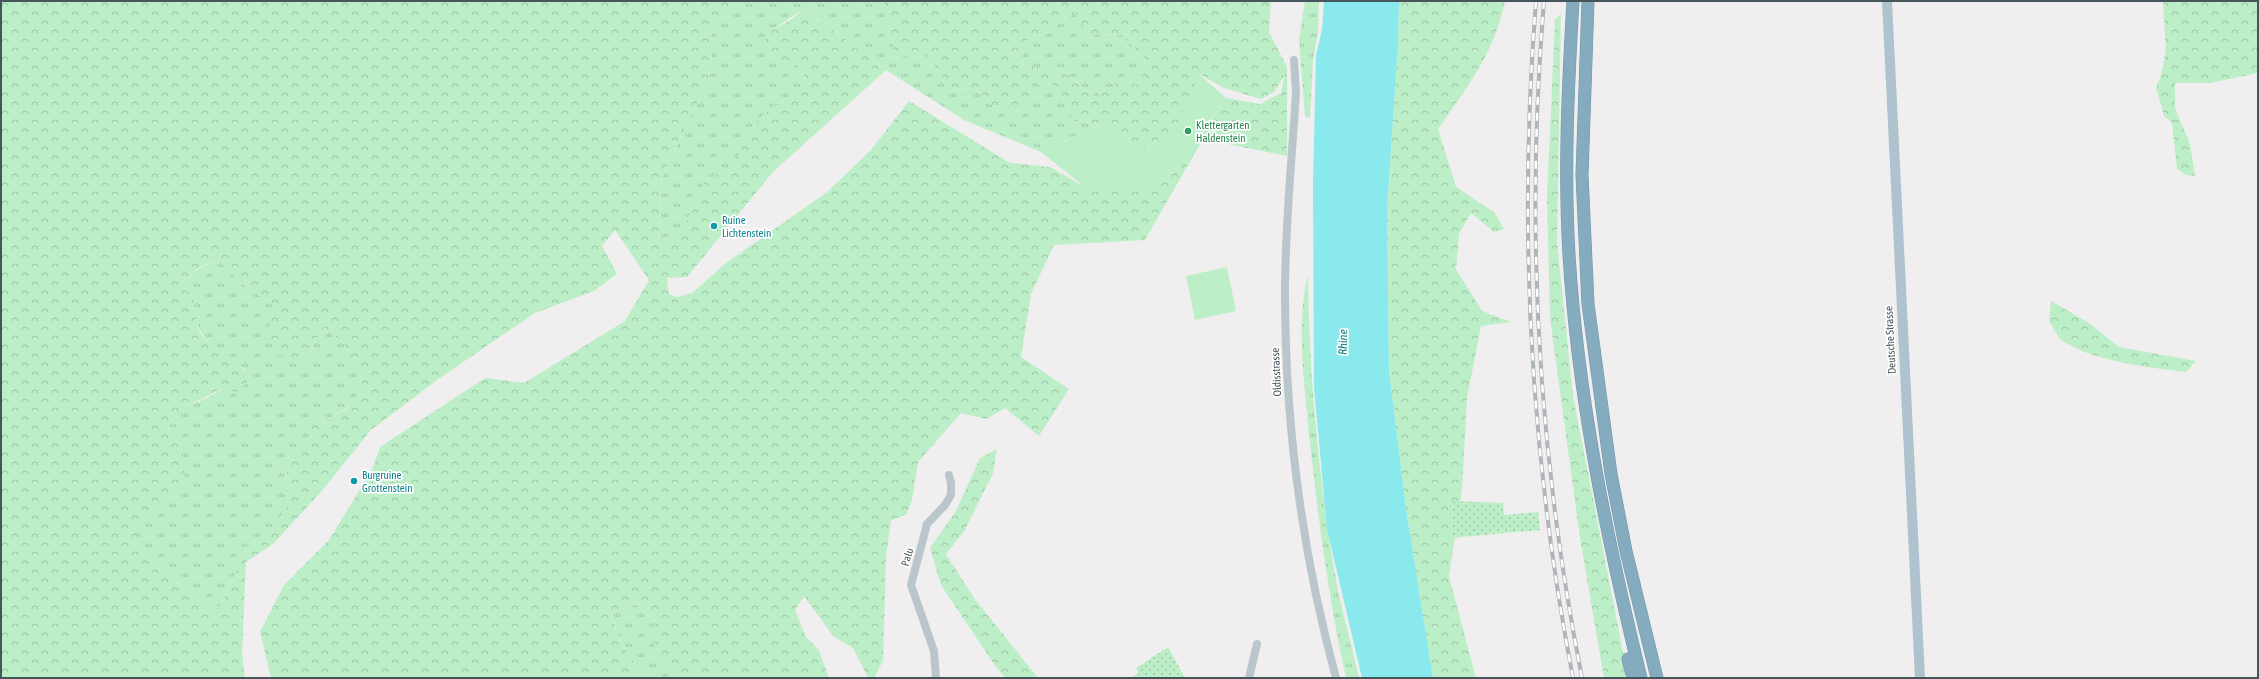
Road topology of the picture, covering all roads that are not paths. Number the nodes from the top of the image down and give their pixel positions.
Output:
1 (1573, 1) edge
2 (1588, 1) edge
3 (1887, 1) edge
4 (1294, 60) dead end
5 (949, 475) dead end
6 (1626, 551) junction
7 (1617, 579) junction
8 (1257, 644) dead end
9 (936, 678) edge
10 (1249, 678) edge
11 (1336, 678) edge
12 (1633, 678) edge
13 (1642, 678) edge
14 (1657, 678) edge
15 (1666, 678) edge
16 (1920, 678) edge

1 - 7 highway
2 - 6 highway
3 - 16 main road, Deutsche Strasse
4 - 11 street, Oldisstrasse
5 - 9 street, Palu
6 - 14 highway
6 - 15 highway
7 - 12 highway
7 - 13 highway
8 - 10 street

